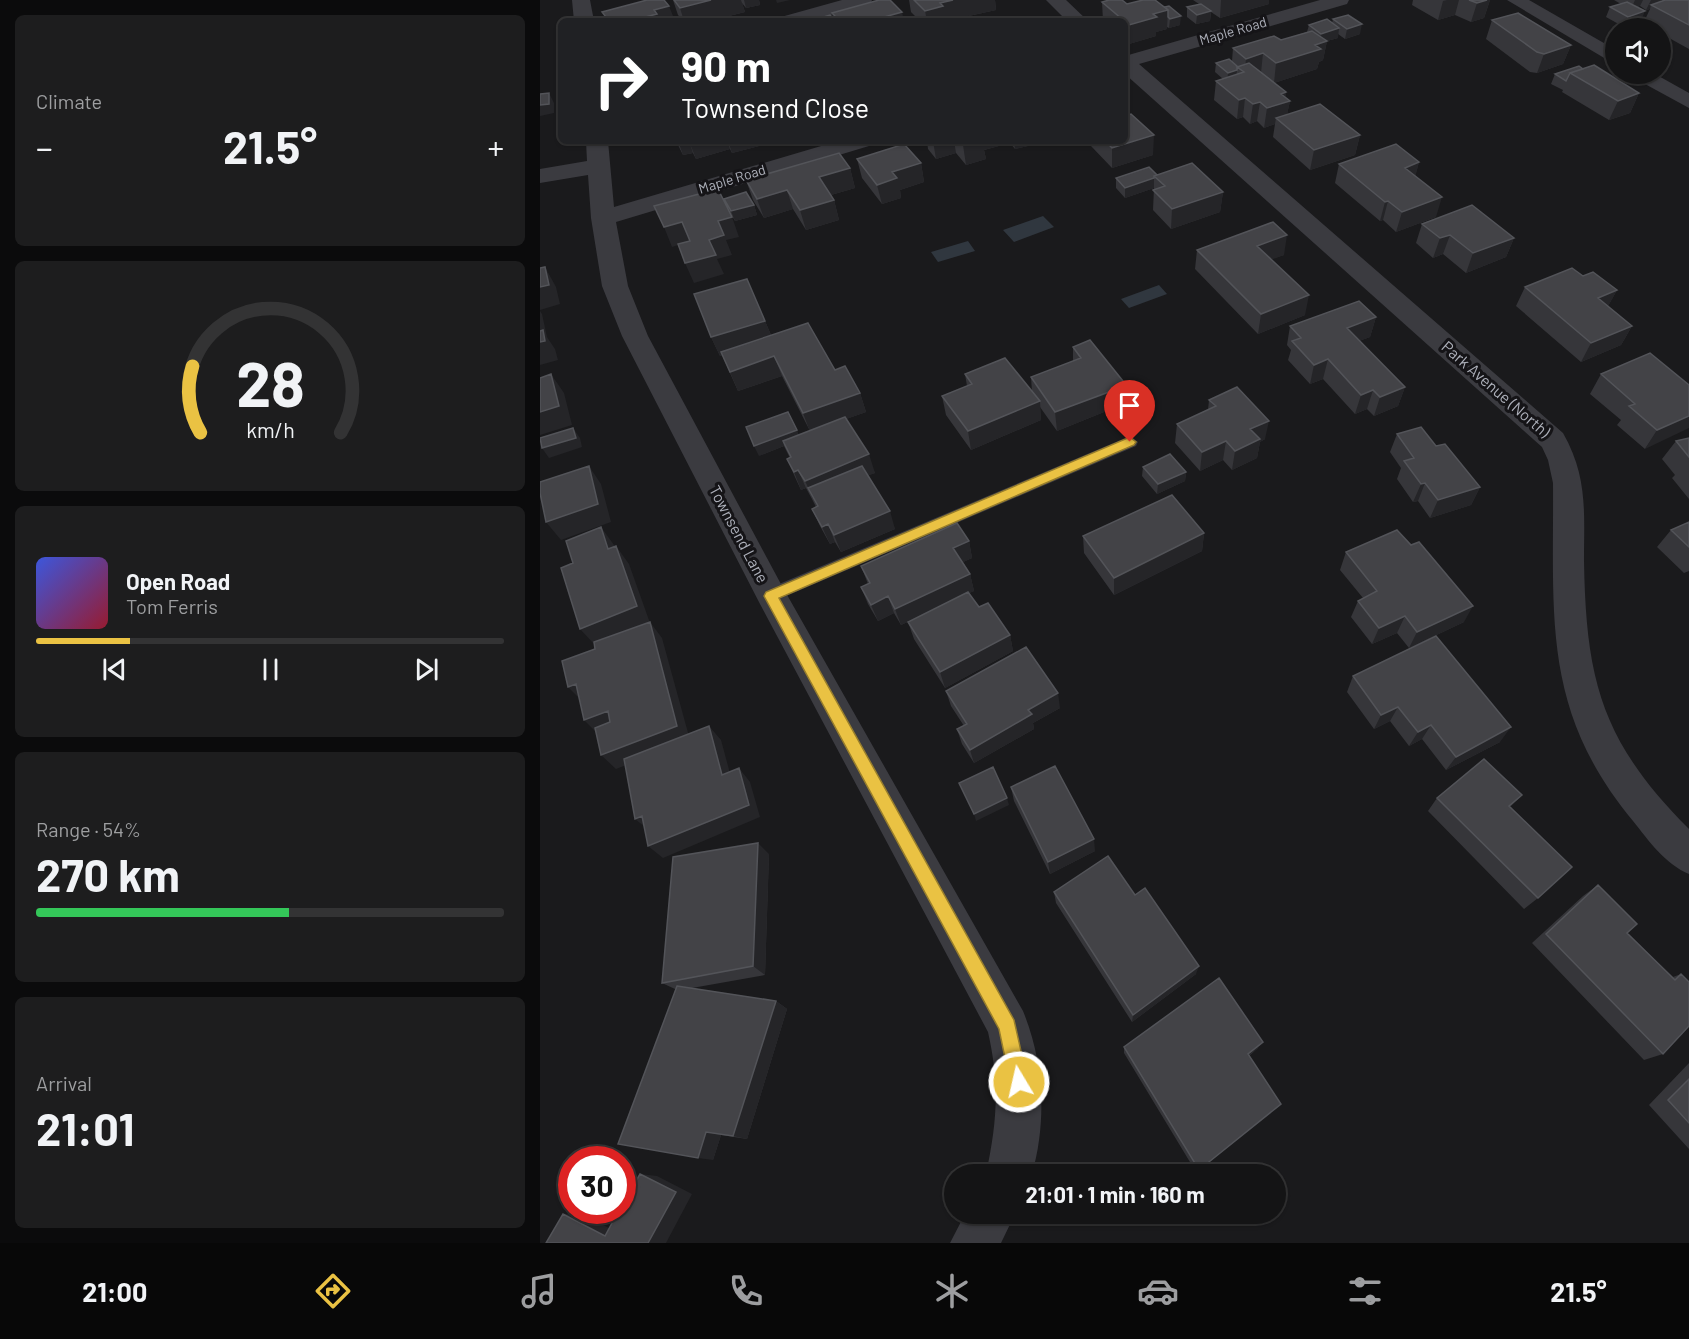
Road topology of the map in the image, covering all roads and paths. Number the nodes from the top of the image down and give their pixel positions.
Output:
1 (581, 0) edge
2 (862, 0) edge
3 (1055, 0) edge
4 (1340, 0) edge
5 (1516, 0) edge
6 (584, 18) edge
7 (799, 18) edge
8 (1075, 18) edge
9 (1605, 53) edge
10 (1128, 62) edge
11 (1128, 66) edge
12 (1658, 84) edge
13 (1689, 102) edge
14 (597, 144) edge
15 (851, 144) edge
16 (599, 166) junction
17 (540, 176) edge
18 (603, 218) junction
19 (1130, 442) dead end
20 (771, 596) junction
21 (1689, 855) edge
22 (1012, 1164) edge
23 (986, 1224) edge
24 (974, 1243) edge

1 - 6 street
2 - 7 street
3 - 8 street
4 - 10 street, Maple Road
5 - 9 street
11 - 21 street, Park Avenue (North)
12 - 13 street
14 - 16 street, Townsend Lane
15 - 18 street, Maple Road
16 - 17 street
16 - 18 street, Townsend Lane
18 - 20 street, Townsend Lane
19 - 20 lane
20 - 22 street, Townsend Lane
23 - 24 street

